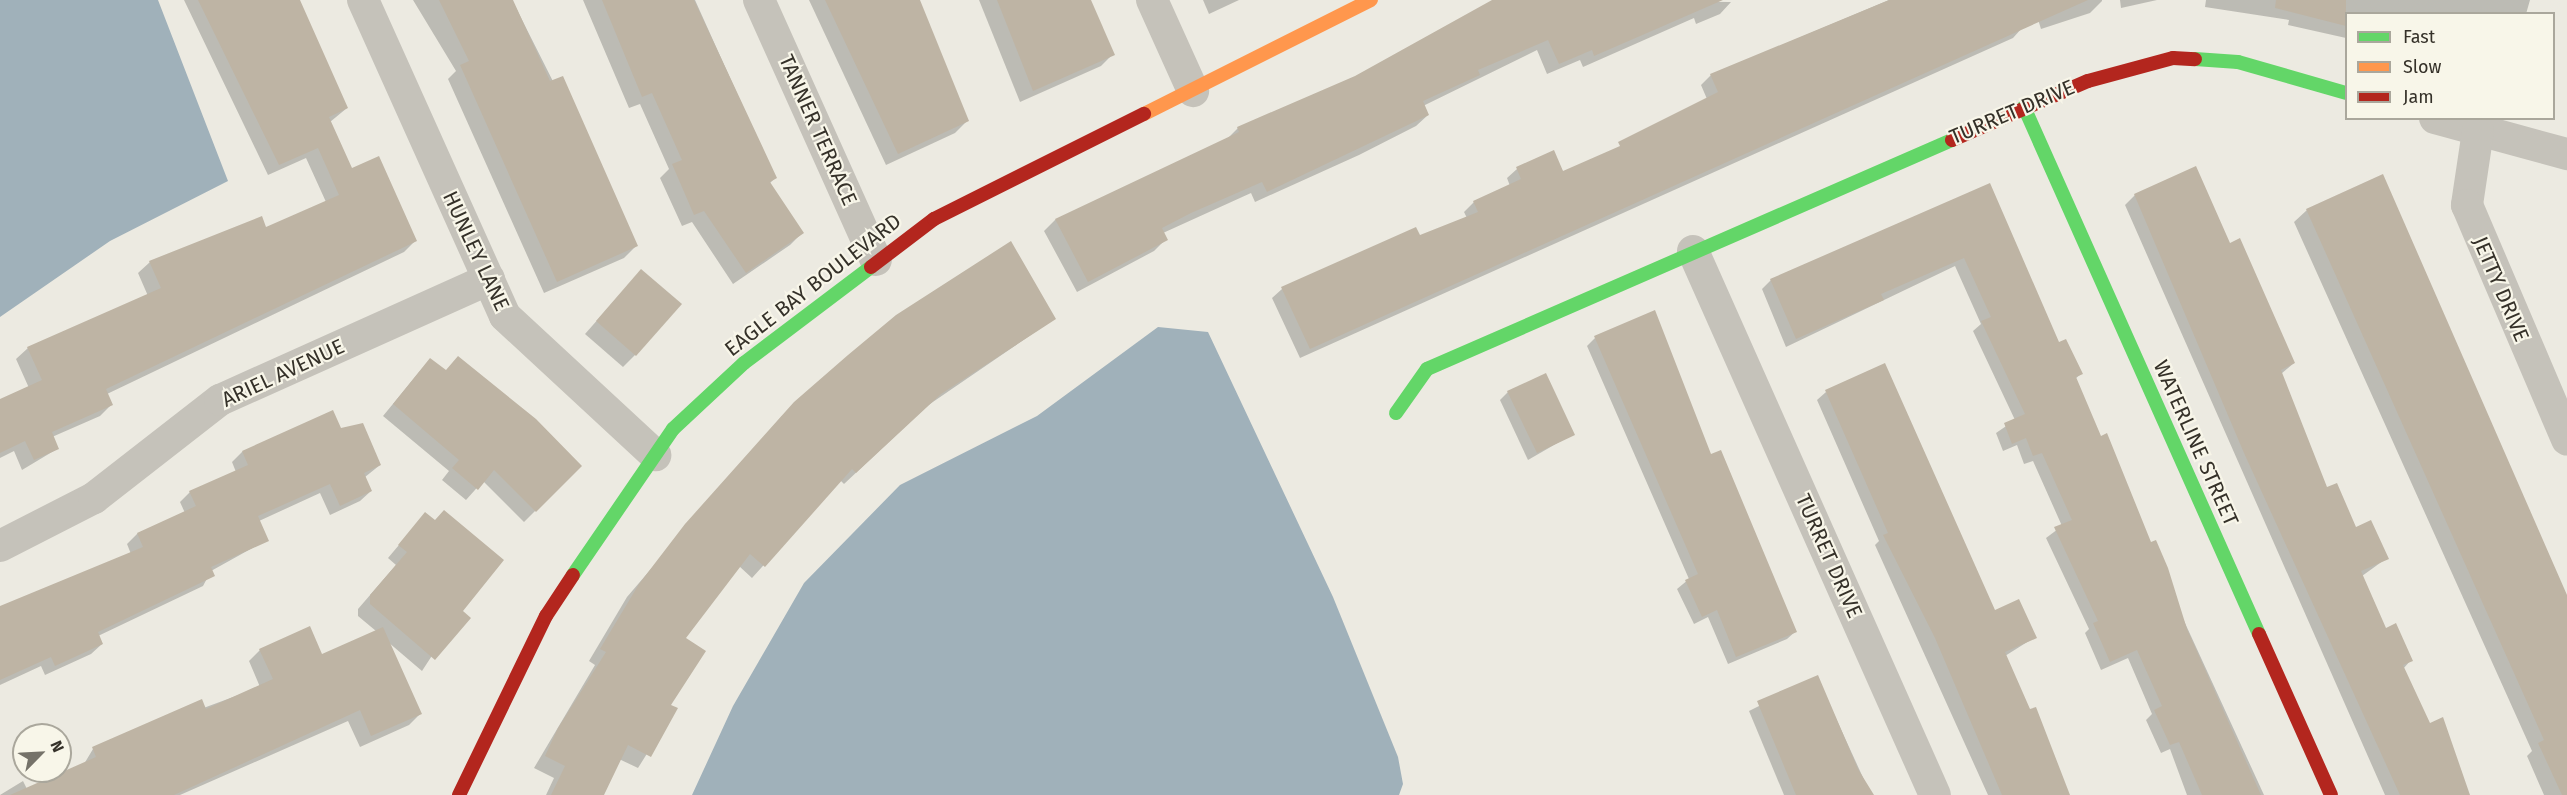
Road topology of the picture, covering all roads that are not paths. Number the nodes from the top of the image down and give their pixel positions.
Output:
1 (363, 0) edge
2 (759, 0) edge
3 (1152, 0) edge
4 (1371, 0) edge
5 (1192, 91) junction
6 (2345, 93) edge
7 (2024, 107) junction
8 (2441, 120) edge
9 (2478, 131) junction
10 (2567, 154) edge
11 (1693, 251) junction
12 (876, 260) junction
13 (489, 279) junction
14 (1396, 413) dead end
15 (2567, 440) edge
16 (655, 455) junction
17 (0, 546) edge
18 (459, 795) edge
19 (1935, 795) edge
20 (2331, 795) edge

1 - 13 street, HUNLEY LANE
2 - 12 street, TANNER TERRACE
3 - 5 street
4 - 5 street, EAGLE BAY BOULEVARD
5 - 12 street, EAGLE BAY BOULEVARD
6 - 7 street, TURRET DRIVE
7 - 11 street, TURRET DRIVE
7 - 20 street, WATERLINE STREET
8 - 9 street
9 - 10 street
9 - 15 street, JETTY DRIVE
11 - 14 street, TURRET DRIVE
11 - 19 street, TURRET DRIVE
12 - 16 street, EAGLE BAY BOULEVARD
13 - 16 street, HUNLEY LANE
13 - 17 street, ARIEL AVENUE
16 - 18 street, EAGLE BAY BOULEVARD

